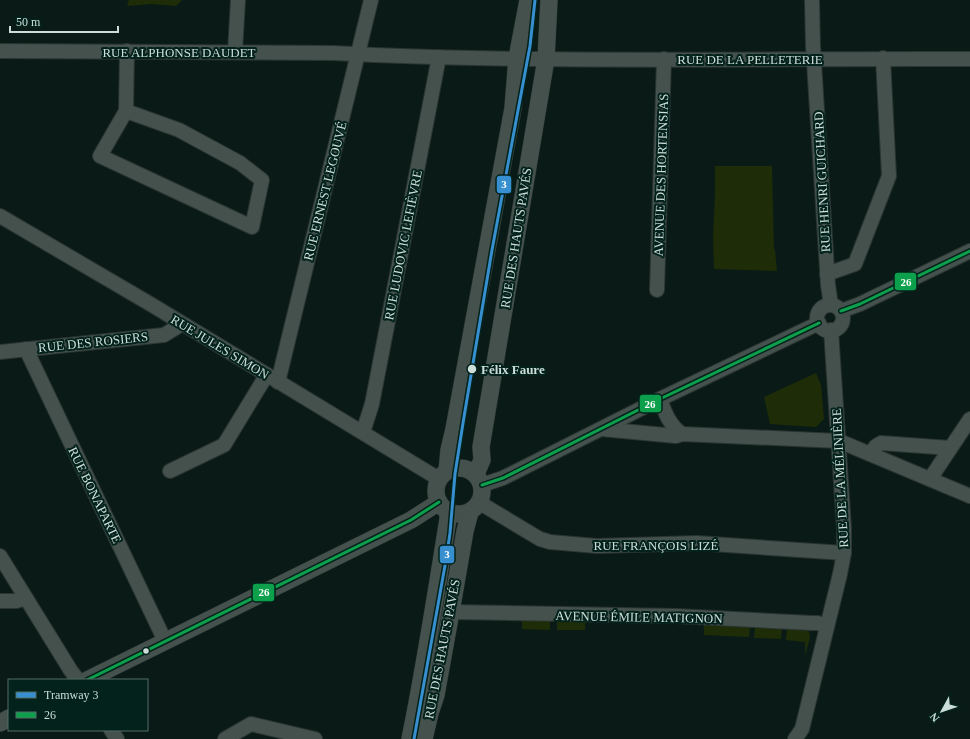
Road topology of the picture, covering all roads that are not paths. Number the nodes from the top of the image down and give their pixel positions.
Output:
1 (238, 0) edge
2 (371, 0) edge
3 (528, 0) edge
4 (549, 0) edge
5 (812, 0) edge
6 (0, 51) edge
7 (127, 51) junction
8 (235, 52) junction
9 (358, 54) junction
10 (439, 57) junction
11 (814, 58) junction
12 (883, 58) junction
13 (531, 59) junction
14 (664, 59) junction
15 (970, 59) edge
16 (126, 111) junction
17 (0, 216) edge
18 (970, 251) edge
19 (827, 274) junction
20 (657, 290) dead end
21 (836, 308) junction
22 (819, 323) junction
23 (182, 324) junction
24 (831, 330) junction
25 (26, 349) junction
26 (0, 352) edge
27 (272, 379) junction
28 (660, 399) junction
29 (970, 419) edge
30 (601, 429) junction
31 (363, 432) junction
32 (682, 434) junction
33 (839, 441) junction
34 (950, 448) junction
35 (870, 454) junction
36 (170, 471) dead end
37 (443, 475) junction
38 (930, 479) junction
39 (479, 480) junction
40 (970, 496) edge
41 (444, 507) junction
42 (475, 507) junction
43 (844, 553) junction
44 (0, 556) edge
45 (26, 598) junction
46 (0, 601) edge
47 (451, 612) junction
48 (826, 626) junction
49 (165, 641) junction
50 (77, 679) edge
51 (89, 679) edge
52 (225, 739) edge
53 (315, 739) edge
54 (410, 739) edge
55 (424, 739) edge
56 (795, 739) edge

1 - 8 street
2 - 9 street, RUE ERNEST LEGOUVÉ
3 - 13 street, RUE DES HAUTS PAVÉS
4 - 13 street, RUE DES HAUTS PAVÉS
5 - 11 street, RUE HENRI GUICHARD
6 - 7 street, RUE ALPHONSE DAUDET
7 - 8 street, RUE ALPHONSE DAUDET
7 - 16 street
8 - 9 street, RUE ALPHONSE DAUDET
9 - 10 street, RUE ALPHONSE DAUDET
9 - 27 street, RUE ERNEST LEGOUVÉ
10 - 13 street, RUE DE LA PELLETERIE
10 - 31 street, RUE LUDOVIC LEFIÈVRE
11 - 12 street, RUE DE LA PELLETERIE
11 - 14 street, RUE DE LA PELLETERIE
11 - 19 street, RUE HENRI GUICHARD
12 - 15 street, RUE DE LA PELLETERIE
12 - 19 street
13 - 14 street, RUE DE LA PELLETERIE
13 - 37 street, RUE DES HAUTS PAVÉS
13 - 39 street, RUE DES HAUTS PAVÉS
14 - 20 street, AVENUE DES HORTENSIAS
16 - 16 street
17 - 23 street, RUE JULES SIMON
18 - 21 street
19 - 21 street, RUE HENRI GUICHARD
21 - 22 street
21 - 24 street
22 - 24 street
22 - 28 street
23 - 25 street, RUE DES ROSIERS
23 - 27 street, RUE JULES SIMON
24 - 33 street, RUE DE LA MÉLINIÈRE
25 - 26 street, RUE DES ROSIERS
25 - 49 street, RUE BONAPARTE
27 - 31 street, RUE JULES SIMON
27 - 36 street, RUE ERNEST LEGOUVÉ
28 - 30 street
28 - 32 street
29 - 34 street
30 - 32 street
30 - 39 street
31 - 37 street, RUE JULES SIMON
32 - 33 street
33 - 35 street
33 - 43 street, RUE DE LA MÉLINIÈRE
34 - 35 street
34 - 38 street
35 - 38 street
37 - 39 street
37 - 41 street
38 - 40 street
39 - 42 street
41 - 42 street
41 - 49 street
41 - 54 street, RUE DES HAUTS PAVÉS
42 - 43 street, RUE FRANÇOIS LIZÉ
42 - 47 street, RUE DES HAUTS PAVÉS
43 - 48 street, RUE DE LA MÉLINIÈRE
44 - 45 street
45 - 46 street
45 - 50 street
47 - 48 street, AVENUE ÉMILE MATIGNON
47 - 55 street, RUE DES HAUTS PAVÉS
48 - 56 street, RUE DE LA MÉLINIÈRE
49 - 51 street
52 - 53 street

